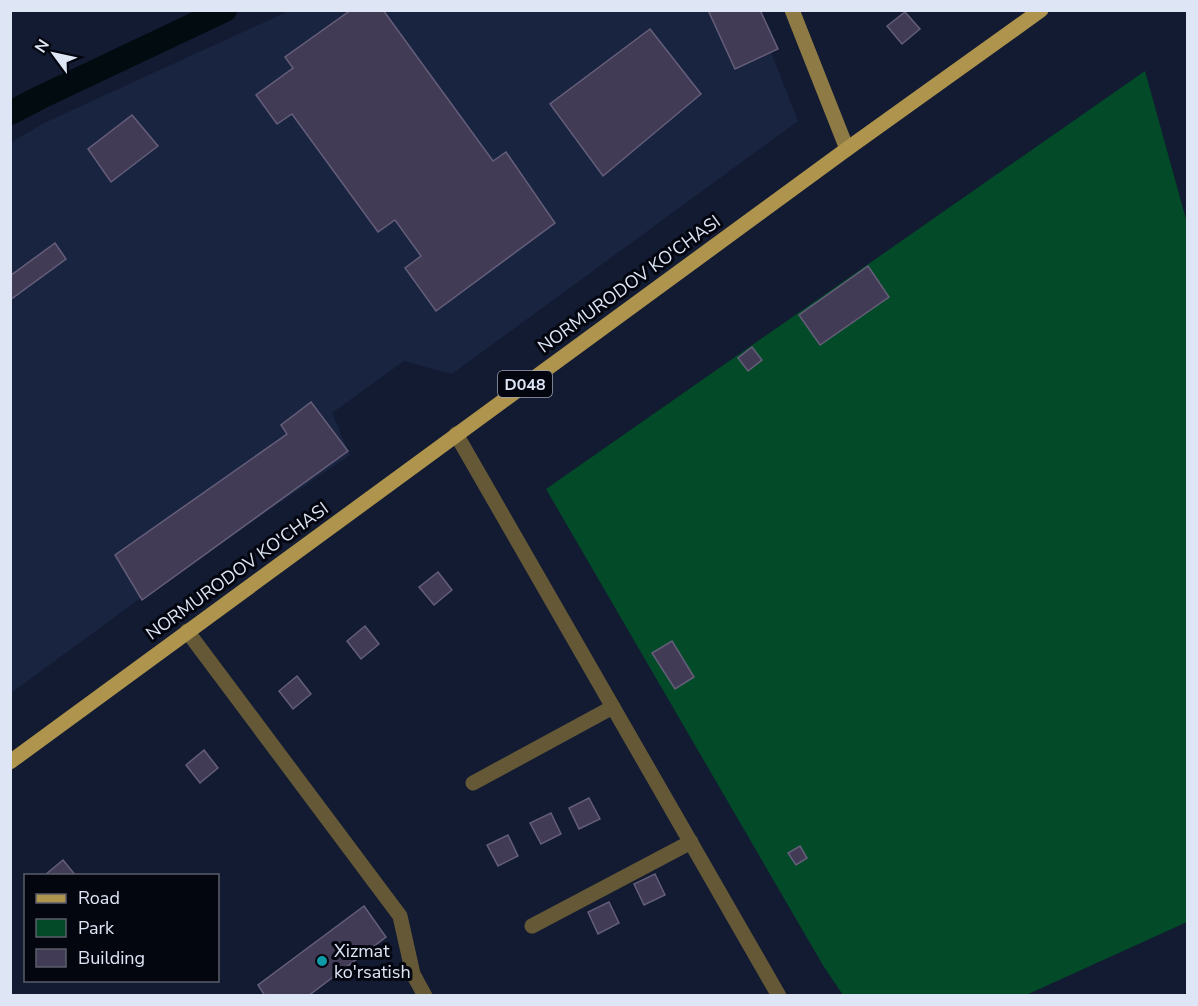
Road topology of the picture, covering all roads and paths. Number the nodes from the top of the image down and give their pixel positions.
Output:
1 (792, 10) edge
2 (1041, 10) edge
3 (847, 149) junction
4 (456, 434) junction
5 (187, 631) junction
6 (613, 707) junction
7 (10, 762) edge
8 (473, 783) dead end
9 (691, 842) junction
10 (532, 926) dead end
11 (425, 996) edge
12 (779, 996) edge

1 - 3 main road
2 - 3 main road, NORMURODOV KO'CHASI / D048
3 - 4 main road, NORMURODOV KO'CHASI / D048
4 - 5 main road, NORMURODOV KO'CHASI / D048
4 - 6 street
5 - 7 main road, NORMURODOV KO'CHASI / D048
5 - 11 street
6 - 8 street
6 - 9 street
9 - 10 street
9 - 12 street

